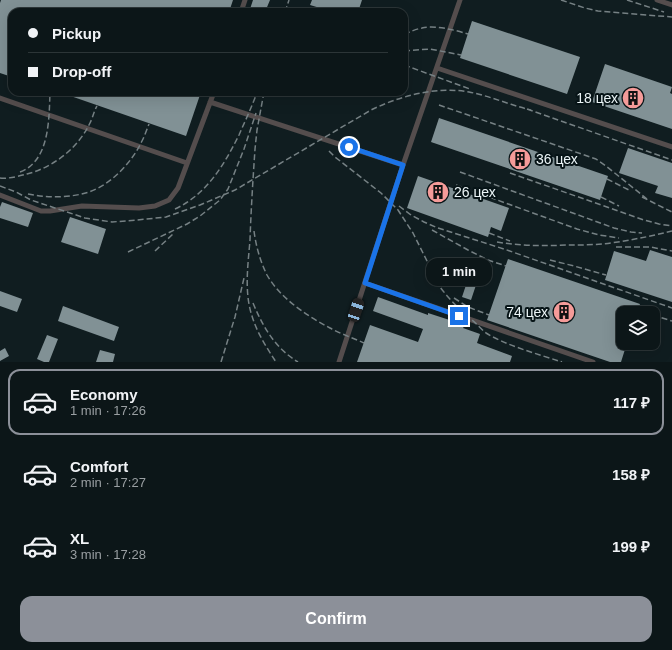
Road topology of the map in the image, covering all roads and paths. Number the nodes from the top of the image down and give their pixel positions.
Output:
1 (460, 0) edge
2 (657, 0) edge
3 (672, 5) edge
4 (437, 68) junction
5 (212, 96) edge
6 (0, 98) edge
7 (210, 102) junction
8 (672, 147) edge
9 (187, 163) junction
10 (403, 165) junction
11 (0, 195) edge
12 (365, 283) junction
13 (339, 362) edge
14 (593, 362) edge

1 - 4 lane
2 - 3 lane
4 - 8 lane
4 - 10 lane
5 - 7 lane
6 - 9 lane
7 - 9 lane
7 - 10 lane
9 - 11 lane
10 - 12 lane
12 - 13 lane
12 - 14 lane

